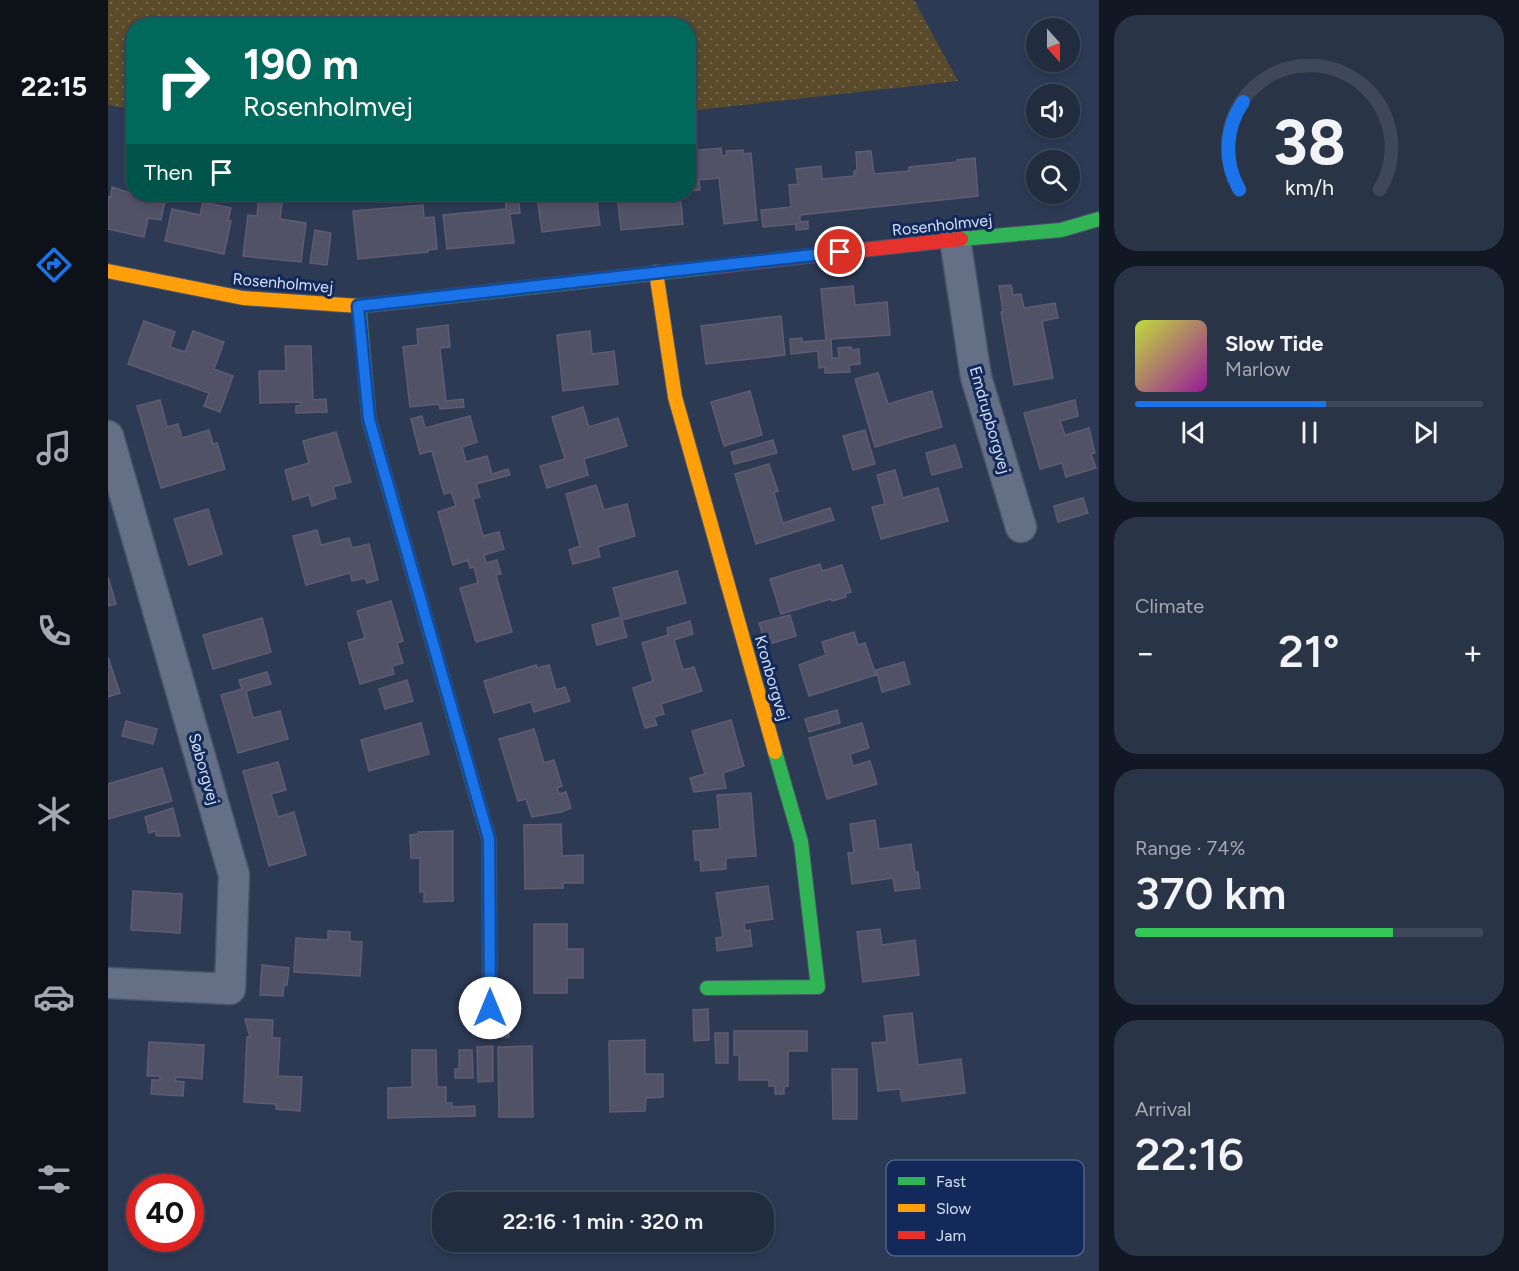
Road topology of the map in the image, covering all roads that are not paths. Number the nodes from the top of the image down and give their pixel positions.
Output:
1 (1099, 219) edge
2 (955, 239) junction
3 (656, 272) junction
4 (109, 276) edge
5 (358, 306) junction
6 (108, 435) edge
7 (1021, 527) dead end
8 (108, 983) edge
9 (707, 988) dead end
10 (490, 1008) dead end

1 - 2 street, Rosenholmvej
2 - 3 street, Rosenholmvej
2 - 7 street, Emdrupborgvej
3 - 5 street, Rosenholmvej
3 - 9 street, Kronborgvej
4 - 5 street, Rosenholmvej
5 - 10 street
6 - 8 street, Søborgvej

